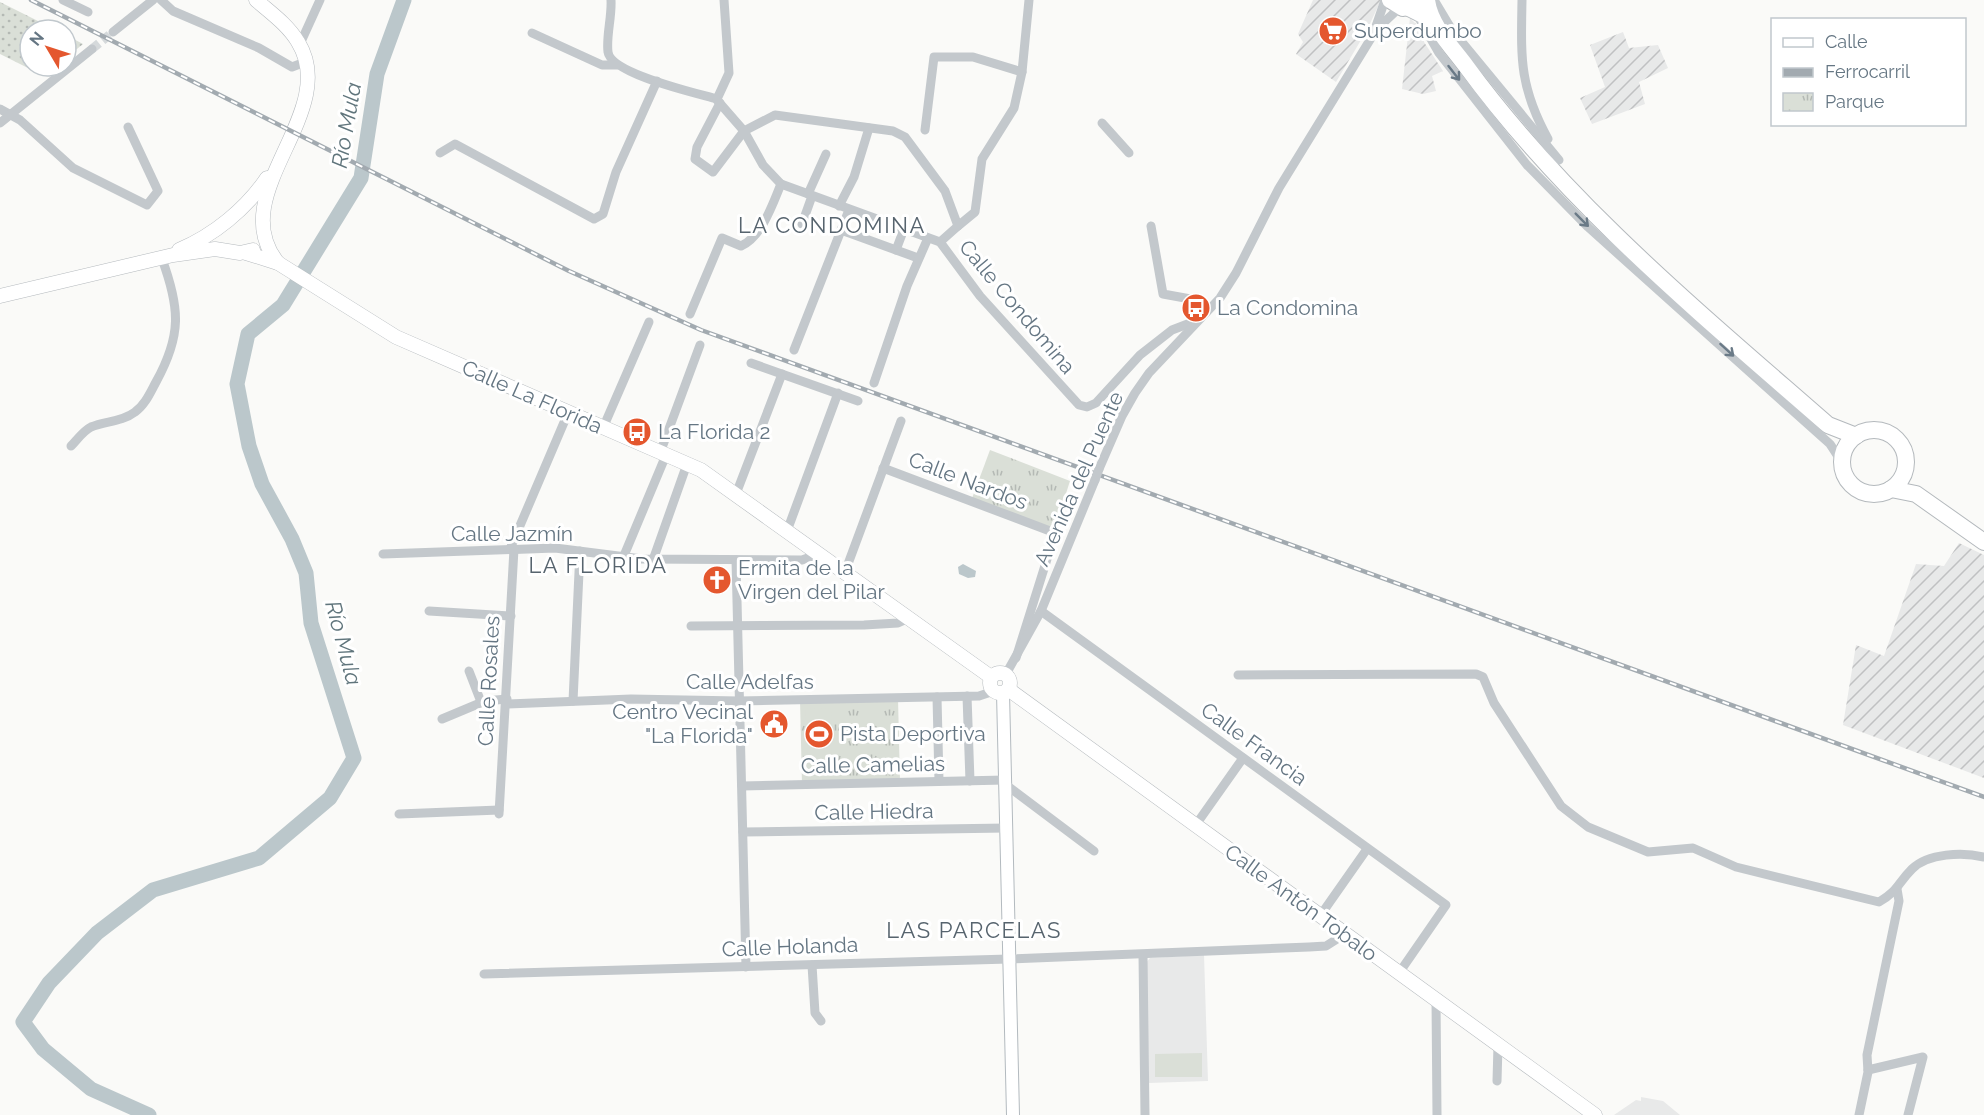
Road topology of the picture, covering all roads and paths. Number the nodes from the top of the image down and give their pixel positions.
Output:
1 (63, 0) edge
2 (153, 0) edge
3 (161, 0) edge
4 (320, 0) edge
5 (612, 0) edge
6 (724, 0) edge
7 (1029, 0) edge
8 (1385, 0) edge
9 (1390, 0) edge
10 (1425, 0) edge
11 (1434, 0) edge
12 (1522, 0) edge
13 (261, 2) edge
14 (1407, 8) junction
15 (88, 12) dead end
16 (113, 32) tunnel mouth
17 (532, 33) dead end
18 (1373, 35) junction
19 (1443, 36) junction
20 (300, 44) junction
21 (92, 49) tunnel mouth
22 (305, 62) junction
23 (617, 65) junction
24 (1022, 72) junction
25 (657, 81) junction
26 (719, 101) junction
27 (0, 109) edge
28 (10, 114) junction
29 (0, 123) edge
30 (1102, 123) dead end
31 (129, 127) dead end
32 (869, 128) junction
33 (925, 130) dead end
34 (744, 131) junction
35 (284, 151) junction
36 (440, 153) dead end
37 (1129, 153) dead end
38 (826, 154) dead end
39 (781, 184) junction
40 (810, 195) junction
41 (844, 208) junction
42 (230, 217) junction
43 (802, 225) dead end
44 (958, 226) junction
45 (1151, 226) dead end
46 (263, 229) junction
47 (904, 229) junction
48 (841, 230) junction
49 (928, 238) junction
50 (940, 242) junction
51 (896, 250) junction
52 (240, 252) junction
53 (168, 257) junction
54 (918, 258) junction
55 (278, 263) junction
56 (0, 296) edge
57 (1207, 311) junction
58 (690, 314) dead end
59 (1198, 320) junction
60 (649, 322) dead end
61 (700, 345) dead end
62 (794, 350) dead end
63 (751, 363) dead end
64 (782, 374) junction
65 (874, 383) dead end
66 (838, 393) junction
67 (858, 401) dead end
68 (568, 413) junction
69 (901, 421) dead end
70 (1827, 425) junction
71 (603, 428) junction
72 (1856, 436) junction
73 (71, 446) dead end
74 (663, 454) junction
75 (1843, 460) junction
76 (687, 465) junction
77 (883, 468) junction
78 (1905, 471) junction
79 (1891, 489) junction
80 (736, 494) junction
81 (1916, 494) junction
82 (787, 531) junction
83 (1984, 542) edge
84 (512, 549) junction
85 (580, 551) junction
86 (382, 554) dead end
87 (819, 554) junction
88 (623, 558) junction
89 (653, 560) junction
90 (736, 560) junction
91 (845, 572) junction
92 (429, 611) dead end
93 (1041, 611) junction
94 (511, 616) junction
95 (909, 618) junction
96 (691, 626) dead end
97 (738, 627) junction
98 (1016, 658) junction
99 (469, 671) dead end
100 (1006, 674) joint
101 (1238, 675) dead end
102 (999, 687) junction
103 (967, 696) junction
104 (937, 697) junction
105 (506, 701) junction
106 (573, 701) junction
107 (739, 701) junction
108 (481, 702) junction
109 (442, 719) dead end
110 (1243, 758) junction
111 (970, 780) junction
112 (939, 781) junction
113 (1005, 782) junction
114 (742, 786) junction
115 (399, 814) dead end
116 (1196, 826) junction
117 (1006, 828) junction
118 (743, 832) junction
119 (1367, 849) junction
120 (1094, 851) dead end
121 (1984, 857) edge
122 (1897, 890) junction
123 (1320, 916) junction
124 (1345, 934) junction
125 (1143, 955) junction
126 (1009, 959) junction
127 (812, 965) junction
128 (747, 967) junction
129 (1399, 973) junction
130 (484, 974) dead end
131 (1436, 1000) junction
132 (821, 1021) dead end
133 (1498, 1045) junction
134 (1868, 1070) junction
135 (1497, 1081) dead end
136 (1013, 1115) edge
137 (1145, 1115) edge
138 (1437, 1115) edge
139 (1595, 1115) edge
140 (1859, 1115) edge
141 (1908, 1115) edge

1 - 15 street
2 - 16 street
3 - 22 street
4 - 20 street
5 - 23 street
6 - 26 street
7 - 24 street
8 - 18 street, Avenida del Puente
9 - 14 highway
10 - 14 highway
10 - 19 highway
11 - 12 street
13 - 20 main road
14 - 18 street, Avenida del Puente
14 - 19 highway
14 -> 75 street
17 - 23 street
18 - 57 street, Avenida del Puente
19 - 70 highway
20 - 22 main road
21 - 28 street
22 - 35 main road
23 - 25 street
24 - 33 street
24 - 44 street
25 - 26 street
25 - 36 street
26 - 34 street, Calle Condomina
26 - 34 street
27 - 28 street
28 - 29 street
28 - 31 street
30 - 37 street
32 - 34 street
32 - 41 street
32 - 44 street
34 - 39 street, Calle Condomina
35 - 42 main road
35 - 46 main road
38 - 40 street
39 - 40 street, Calle Condomina
39 - 58 street
40 - 41 street, Calle Condomina
40 - 43 street
41 - 47 street, Calle Condomina
41 - 48 street
42 - 46 main road
42 - 52 main road
42 - 53 main road
44 - 50 street
45 - 57 street
46 - 52 main road
46 - 55 main road, Calle La Florida
47 - 49 street, Calle Condomina
47 - 51 street
48 - 51 street
48 - 62 street
49 - 50 street, Calle Condomina
49 - 54 street
50 - 59 street, Calle Condomina
51 - 54 street
52 - 53 main road, Calle La Florida
52 - 55 main road, Calle La Florida
53 - 56 main road, Calle La Florida
53 - 73 street
54 - 65 street
55 - 68 main road, Calle La Florida
57 - 59 street, Avenida del Puente
59 - 93 street, Avenida del Puente, bridge
60 - 71 street
61 - 74 street
63 - 64 street
64 - 66 street
64 - 80 street
66 - 67 street
66 - 82 street
68 - 71 main road, Calle La Florida
68 - 84 street, Calle Rosales
69 - 77 street, Calle Nardos
70 - 72 highway
70 - 75 highway
71 - 74 main road, Calle La Florida
72 - 75 highway
72 - 78 highway
74 - 76 main road, Calle La Florida
74 - 88 street
75 - 79 highway
76 - 80 main road, Calle La Florida
76 - 89 street
77 - 91 street, Calle Nardos
77 - 98 street, Calle Nardos
78 - 79 highway
78 - 81 highway
79 - 81 highway
80 - 82 main road, Calle La Florida
81 - 83 highway
82 - 87 main road, Calle La Florida
84 - 85 street, Calle Jazmín
84 - 86 street, Calle Jazmín
84 - 94 street, Calle Rosales
85 - 88 street, Calle Jazmín
85 - 106 street
87 - 90 street, Calle Jazmín
87 - 91 main road, Calle La Florida
88 - 89 street, Calle Jazmín
89 - 90 street, Calle Jazmín
90 - 97 street
91 - 95 main road, Calle La Florida
92 - 94 street
93 - 98 street, Avenida del Puente
93 - 110 street, Calle Francia
94 - 105 street, Calle Rosales
95 - 97 street
95 - 102 main road, Calle La Florida
96 - 97 street
97 - 107 street
98 - 100 street, Avenida del Puente
99 - 108 street
100 - 102 main road
101 - 122 street
102 - 103 street, Calle Adelfas
102 - 113 street
102 - 116 main road, Calle Antón Tobalo
103 - 104 street, Calle Adelfas
103 - 111 street
104 - 107 street, Calle Adelfas
104 - 112 street
105 - 106 street, Calle Adelfas
105 - 108 street, Calle Adelfas
105 - 115 street, Calle Rosales
106 - 107 street, Calle Adelfas
107 - 114 street
108 - 109 street, Calle Adelfas
110 - 116 street
110 - 119 street, Calle Francia
111 - 112 street, Calle Camelias
111 - 113 street, Calle Camelias
112 - 114 street, Calle Camelias
113 - 117 street
113 - 120 street
114 - 118 street
116 - 123 main road, Calle Antón Tobalo
117 - 118 street, Calle Hiedra
117 - 126 street
118 - 128 street
119 - 123 street
119 - 129 street, Calle Francia
121 - 122 street
122 - 134 street
123 - 124 main road, Calle Antón Tobalo
124 - 125 street, Calle Holanda
124 - 129 main road, Calle Antón Tobalo
125 - 126 street, Calle Holanda
125 - 137 street
126 - 127 street, Calle Holanda
126 - 136 street
127 - 128 street, Calle Holanda
127 - 132 street
128 - 130 street, Calle Holanda
129 - 131 main road, Calle Antón Tobalo
131 - 133 main road, Calle Antón Tobalo
131 - 138 street
133 - 135 street
133 - 139 main road, Calle Antón Tobalo
134 - 140 street
134 - 141 street

